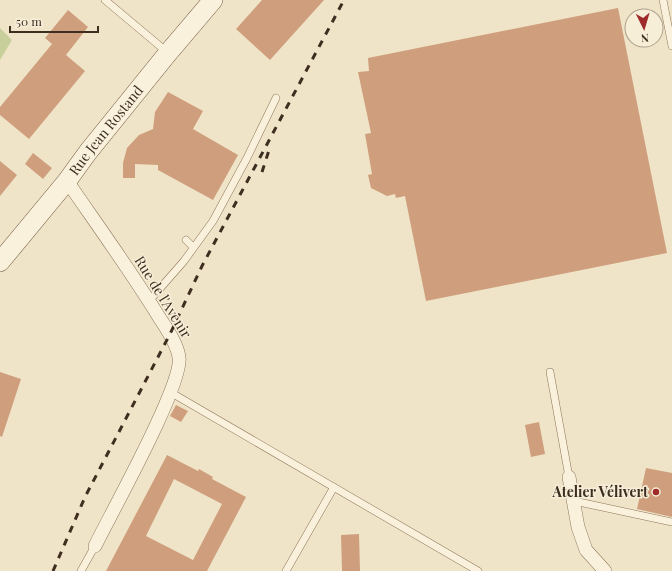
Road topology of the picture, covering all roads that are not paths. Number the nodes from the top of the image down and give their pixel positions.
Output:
1 (104, 0) edge
2 (213, 0) edge
3 (663, 0) edge
4 (672, 46) edge
5 (168, 53) junction
6 (276, 98) dead end
7 (67, 181) junction
8 (186, 240) dead end
9 (193, 247) junction
10 (0, 262) edge
11 (150, 301) junction
12 (550, 372) dead end
13 (170, 392) junction
14 (569, 477) joint
15 (334, 487) junction
16 (574, 501) junction
17 (672, 522) edge
18 (95, 546) joint
19 (82, 571) edge
20 (286, 571) edge
21 (478, 571) edge
22 (605, 571) edge

1 - 5 lane
2 - 5 main road, Rue Jean Rostand
3 - 4 lane
5 - 7 main road, Rue Jean Rostand
6 - 9 lane
7 - 10 main road, Rue Jean Rostand
7 - 11 street, Rue de l'Avenir
8 - 9 lane
9 - 11 lane
11 - 13 street, Rue de l'Avenir
12 - 14 lane
13 - 15 lane
13 - 18 street, Rue de l'Avenir
14 - 16 street
15 - 20 lane
15 - 21 lane
16 - 17 lane
16 - 22 street
18 - 19 lane

